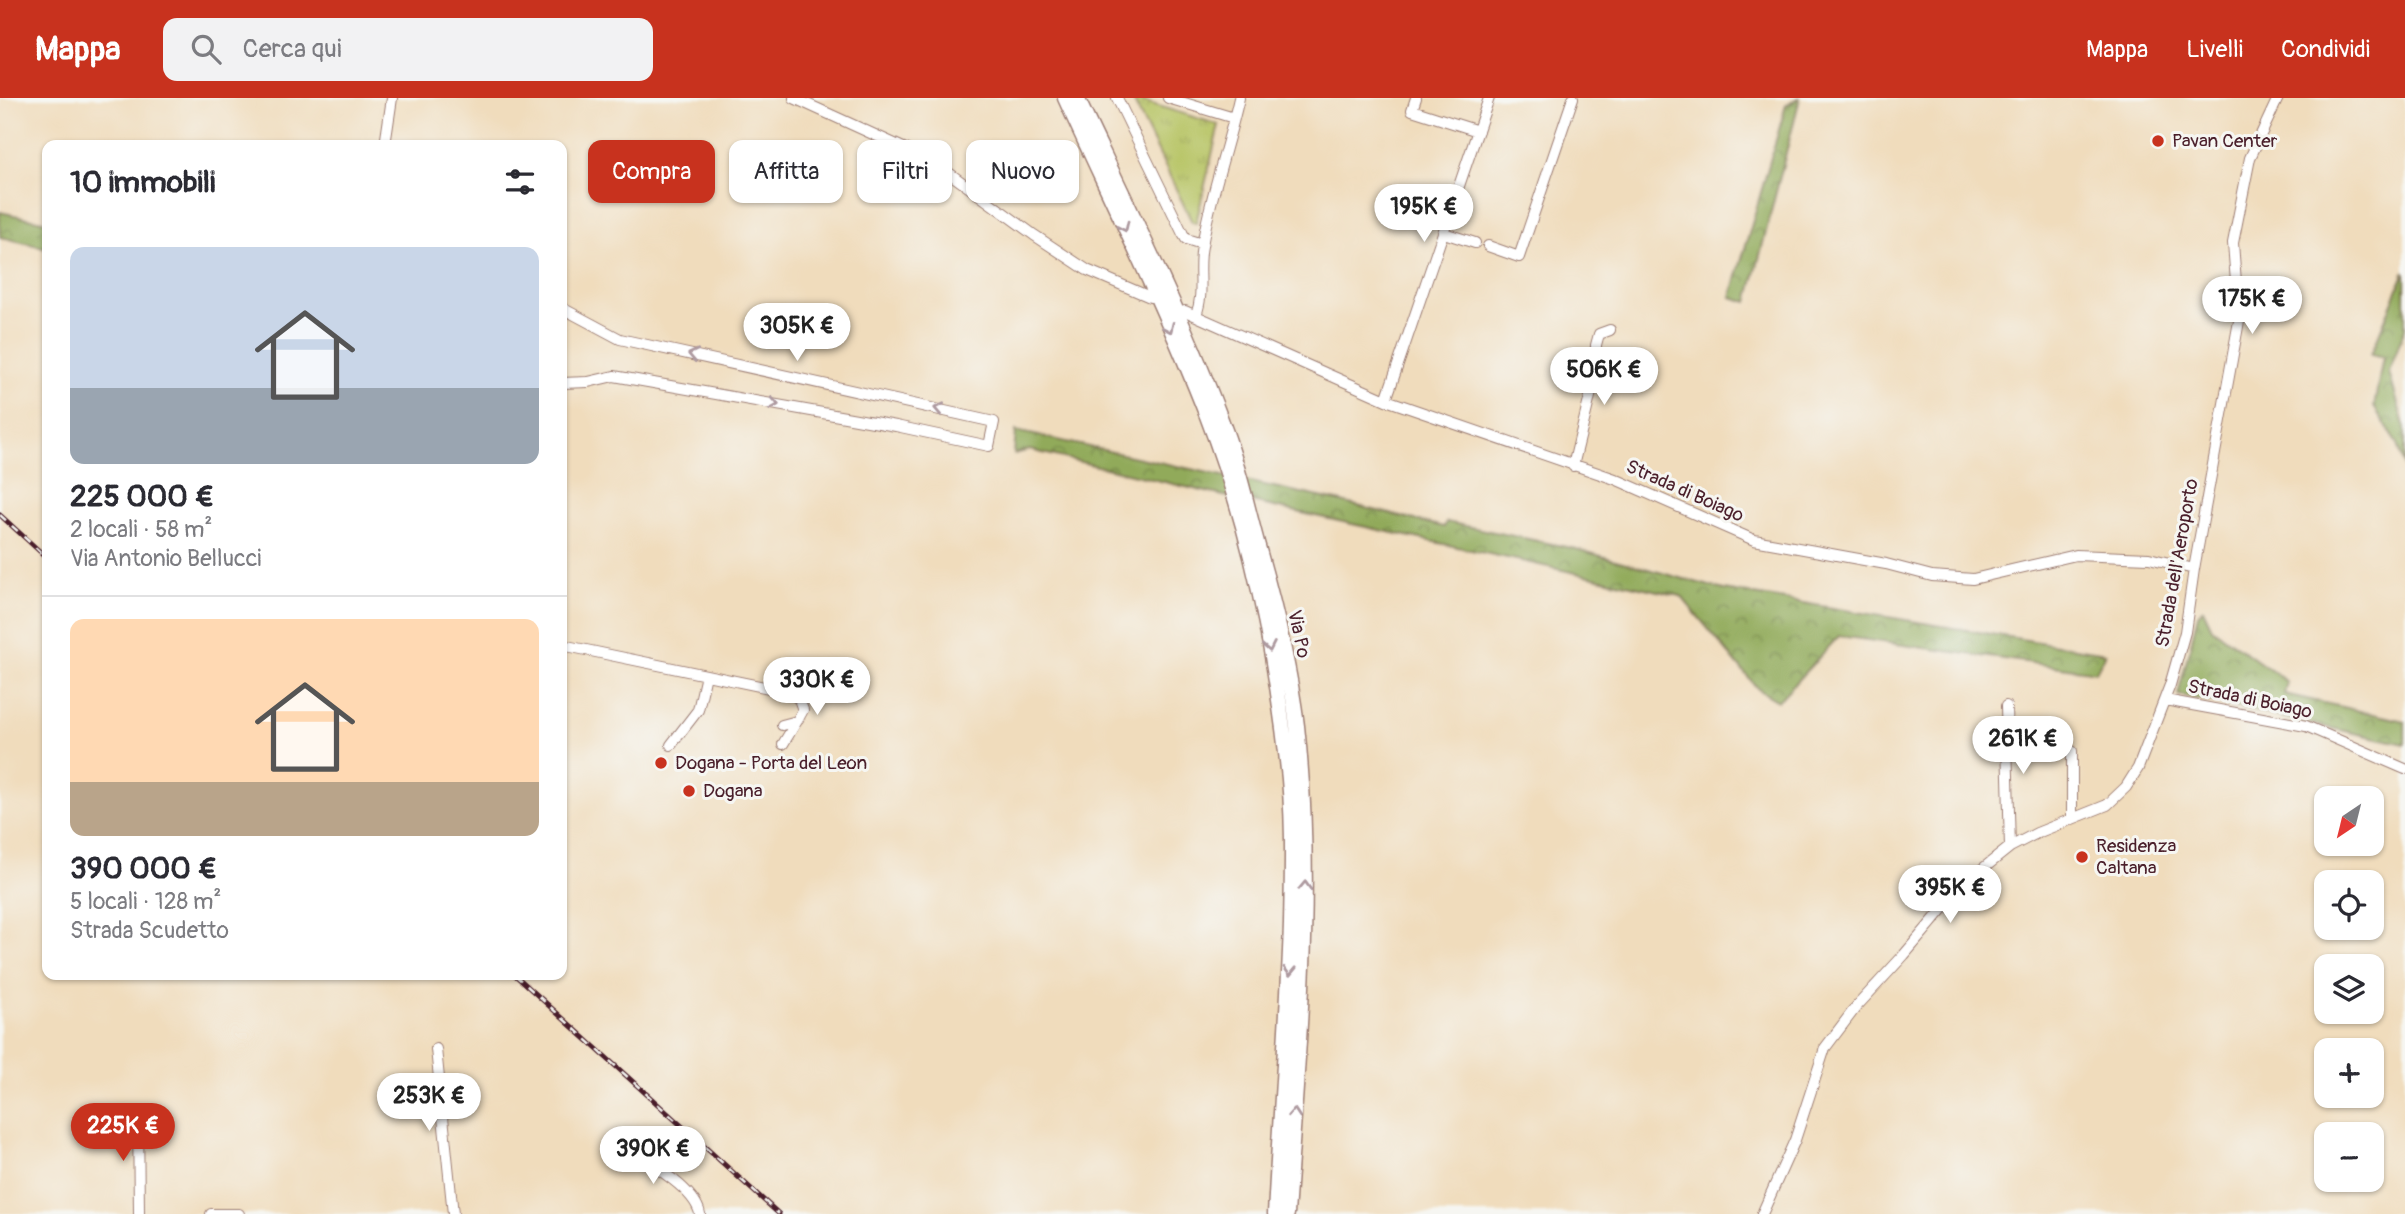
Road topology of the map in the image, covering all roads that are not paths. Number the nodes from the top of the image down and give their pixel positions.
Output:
1 (392, 98) edge
2 (794, 98) edge
3 (1065, 98) edge
4 (1077, 98) edge
5 (1117, 98) edge
6 (1168, 98) edge
7 (1239, 98) edge
8 (1416, 98) edge
9 (1489, 98) edge
10 (1573, 98) edge
11 (2278, 98) edge
12 (1234, 118) junction
13 (1478, 131) junction
14 (386, 140) edge
15 (1444, 233) junction
16 (1475, 243) dead end
17 (1202, 244) junction
18 (1488, 246) dead end
19 (1150, 297) dead end
20 (567, 310) edge
21 (1185, 311) dead end
22 (1196, 315) junction
23 (1610, 330) dead end
24 (567, 383) edge
25 (1387, 400) junction
26 (1573, 466) junction
27 (2194, 569) junction
28 (567, 646) edge
29 (706, 675) junction
30 (792, 693) junction
31 (807, 696) dead end
32 (2165, 700) junction
33 (2006, 706) dead end
34 (797, 721) junction
35 (782, 725) dead end
36 (783, 744) dead end
37 (671, 745) dead end
38 (2072, 751) dead end
39 (2405, 769) edge
40 (2072, 818) junction
41 (2010, 847) junction
42 (436, 1049) dead end
43 (138, 1112) dead end
44 (610, 1157) dead end
45 (139, 1214) edge
46 (211, 1214) edge
47 (239, 1214) edge
48 (453, 1214) edge
49 (700, 1214) edge
50 (1275, 1214) edge
51 (1287, 1214) edge
52 (1762, 1214) edge

1 - 14 street
2 - 19 street
3 -> 50 highway, Via Po
51 -> 4 highway, Via Po
5 - 17 street
6 - 12 street
7 - 12 street
8 - 13 street
9 - 13 street
10 - 18 street
11 - 27 street, Strada dell'Aeroporto
12 - 17 street
13 - 15 street
15 - 16 street
15 - 25 street
17 - 22 street
24 -> 20 street
21 - 22 street, Strada di Boiago
22 - 25 street, Strada di Boiago
23 - 26 street
25 - 26 street, Strada di Boiago
26 - 27 street, Strada di Boiago
27 - 32 street, Strada dell'Aeroporto
28 - 29 street
29 - 30 street
29 - 37 street
30 - 31 street
30 - 34 street
32 - 39 street, Strada di Boiago
32 - 40 street, Strada dell'Aeroporto
33 - 41 street
34 - 35 street
34 - 36 street
38 - 40 street
40 - 41 street, Strada dell'Aeroporto
41 - 52 street, Strada dell'Aeroporto
42 - 48 street
43 - 45 street
44 - 49 street
46 - 47 street

